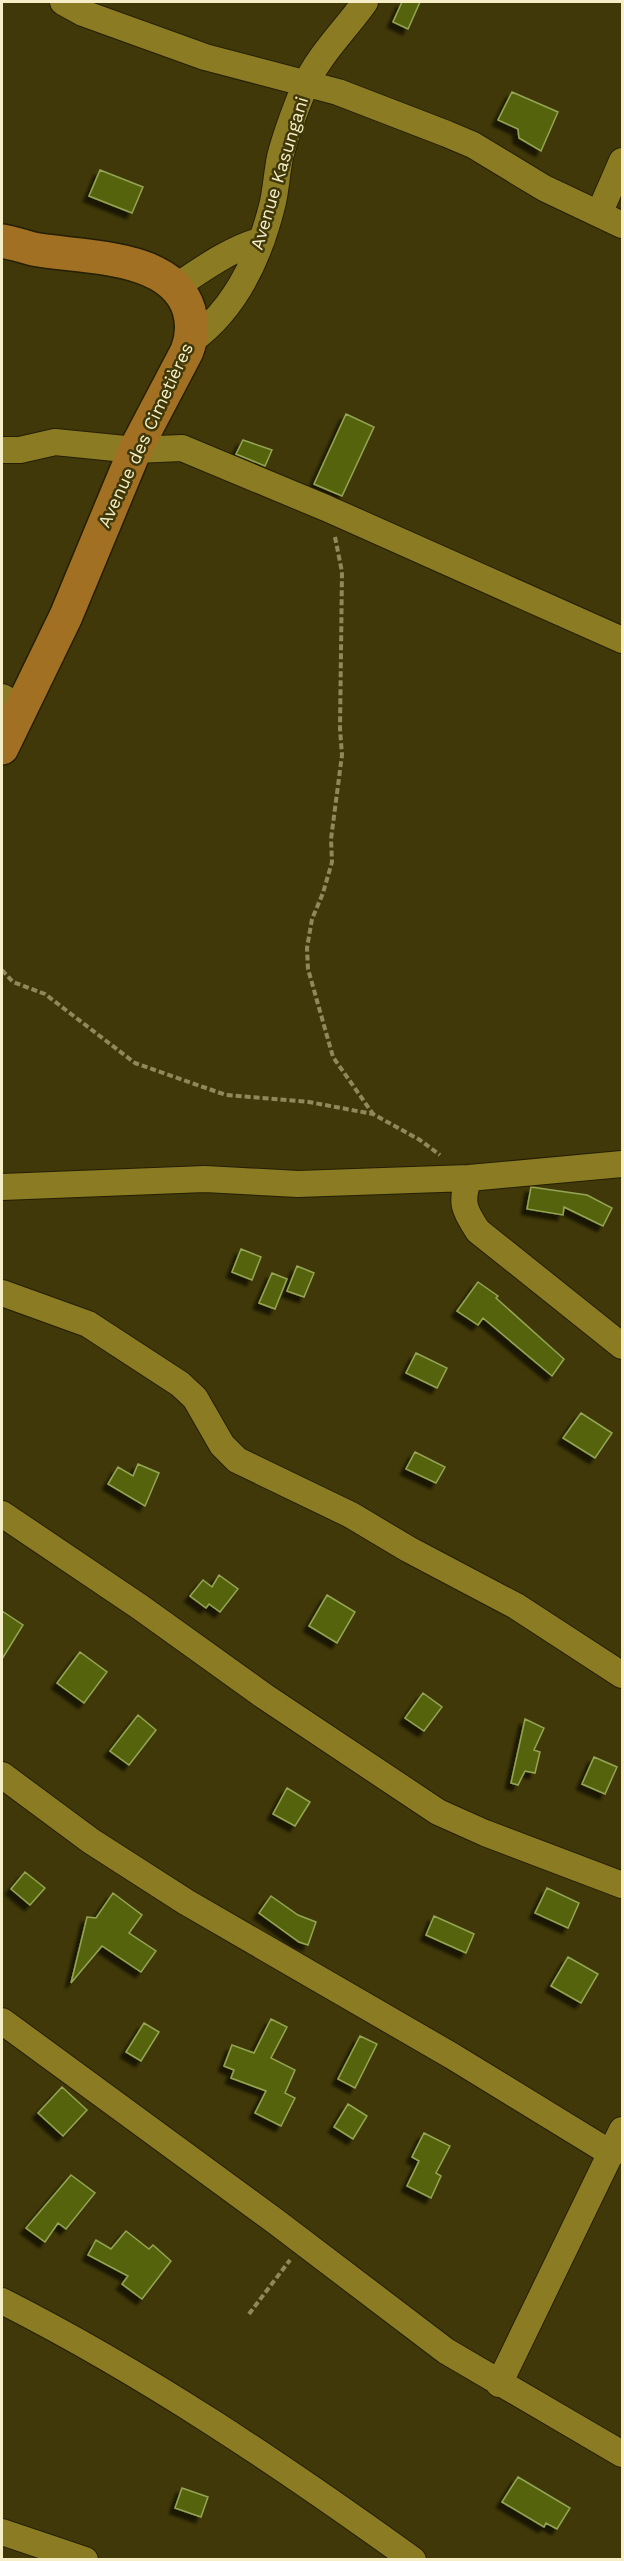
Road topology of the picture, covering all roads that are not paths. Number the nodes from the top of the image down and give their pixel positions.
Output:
1 (365, 2) edge
2 (78, 5) edge
3 (306, 84) junction
4 (622, 161) edge
5 (599, 214) junction
6 (622, 225) edge
7 (262, 240) junction
8 (2, 241) edge
9 (177, 286) junction
10 (191, 341) junction
11 (156, 412) junction
12 (182, 448) junction
13 (2, 450) edge
14 (135, 450) junction
15 (622, 640) edge
16 (12, 703) edge
17 (2, 748) edge
18 (622, 1164) edge
19 (469, 1178) junction
20 (2, 1186) edge
21 (2, 1293) edge
22 (622, 1346) edge
23 (2, 1514) edge
24 (622, 1675) edge
25 (2, 1775) edge
26 (622, 1885) edge
27 (2, 2021) edge
28 (622, 2130) edge
29 (612, 2154) junction
30 (2, 2301) edge
31 (499, 2384) junction
32 (622, 2454) edge
33 (2, 2532) edge
34 (85, 2559) edge
35 (413, 2559) edge

1 - 3 street, Avenue Kasungani
2 - 3 street
3 - 5 street
3 - 7 street, Avenue Kasungani
4 - 5 street
5 - 6 street
7 - 9 street
7 - 10 street, Avenue Kasungani
8 - 9 street
9 - 10 street, Avenue des Cimetières
10 - 11 street, Avenue des Cimetières
11 - 12 street
11 - 14 street, Avenue des Cimetières
12 - 14 street
12 - 15 street
13 - 14 street
14 - 16 street, Avenue des Cimetières
16 - 17 street, Avenue des Cimetières
18 - 19 street
19 - 20 street
19 - 22 street
21 - 24 street
23 - 26 street
25 - 29 street
27 - 31 street
28 - 29 street
29 - 31 street
30 - 35 street
31 - 32 street
33 - 34 street

